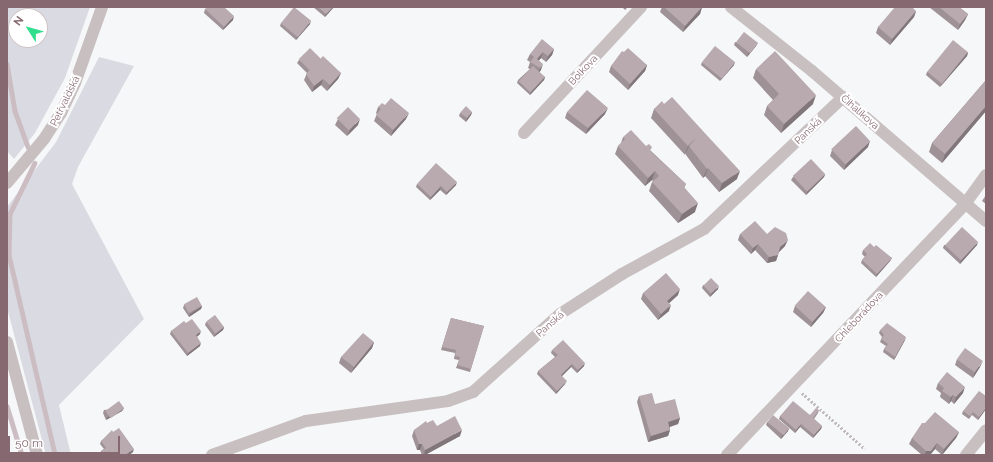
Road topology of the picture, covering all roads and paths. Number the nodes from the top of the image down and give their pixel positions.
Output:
1 (102, 7) edge
2 (641, 7) edge
3 (732, 7) edge
4 (843, 97) junction
5 (524, 133) dead end
6 (986, 175) edge
7 (7, 183) edge
8 (965, 204) junction
9 (986, 222) edge
10 (7, 342) edge
11 (794, 386) junction
12 (986, 430) edge
13 (865, 449) dead end
14 (37, 455) edge
15 (212, 455) edge
16 (727, 455) edge
17 (966, 455) edge

1 - 7 street, Petřvaldská
2 - 5 street, Bolkova
3 - 4 street, Čihalíkova
4 - 8 street, Čihalíkova
4 - 15 street, Panská
6 - 8 street, Chleborádova
8 - 9 street, Čihalíkova
8 - 11 street, Chleborádova
10 - 14 street
11 - 13 path
11 - 16 street, Chleborádova
12 - 17 street

